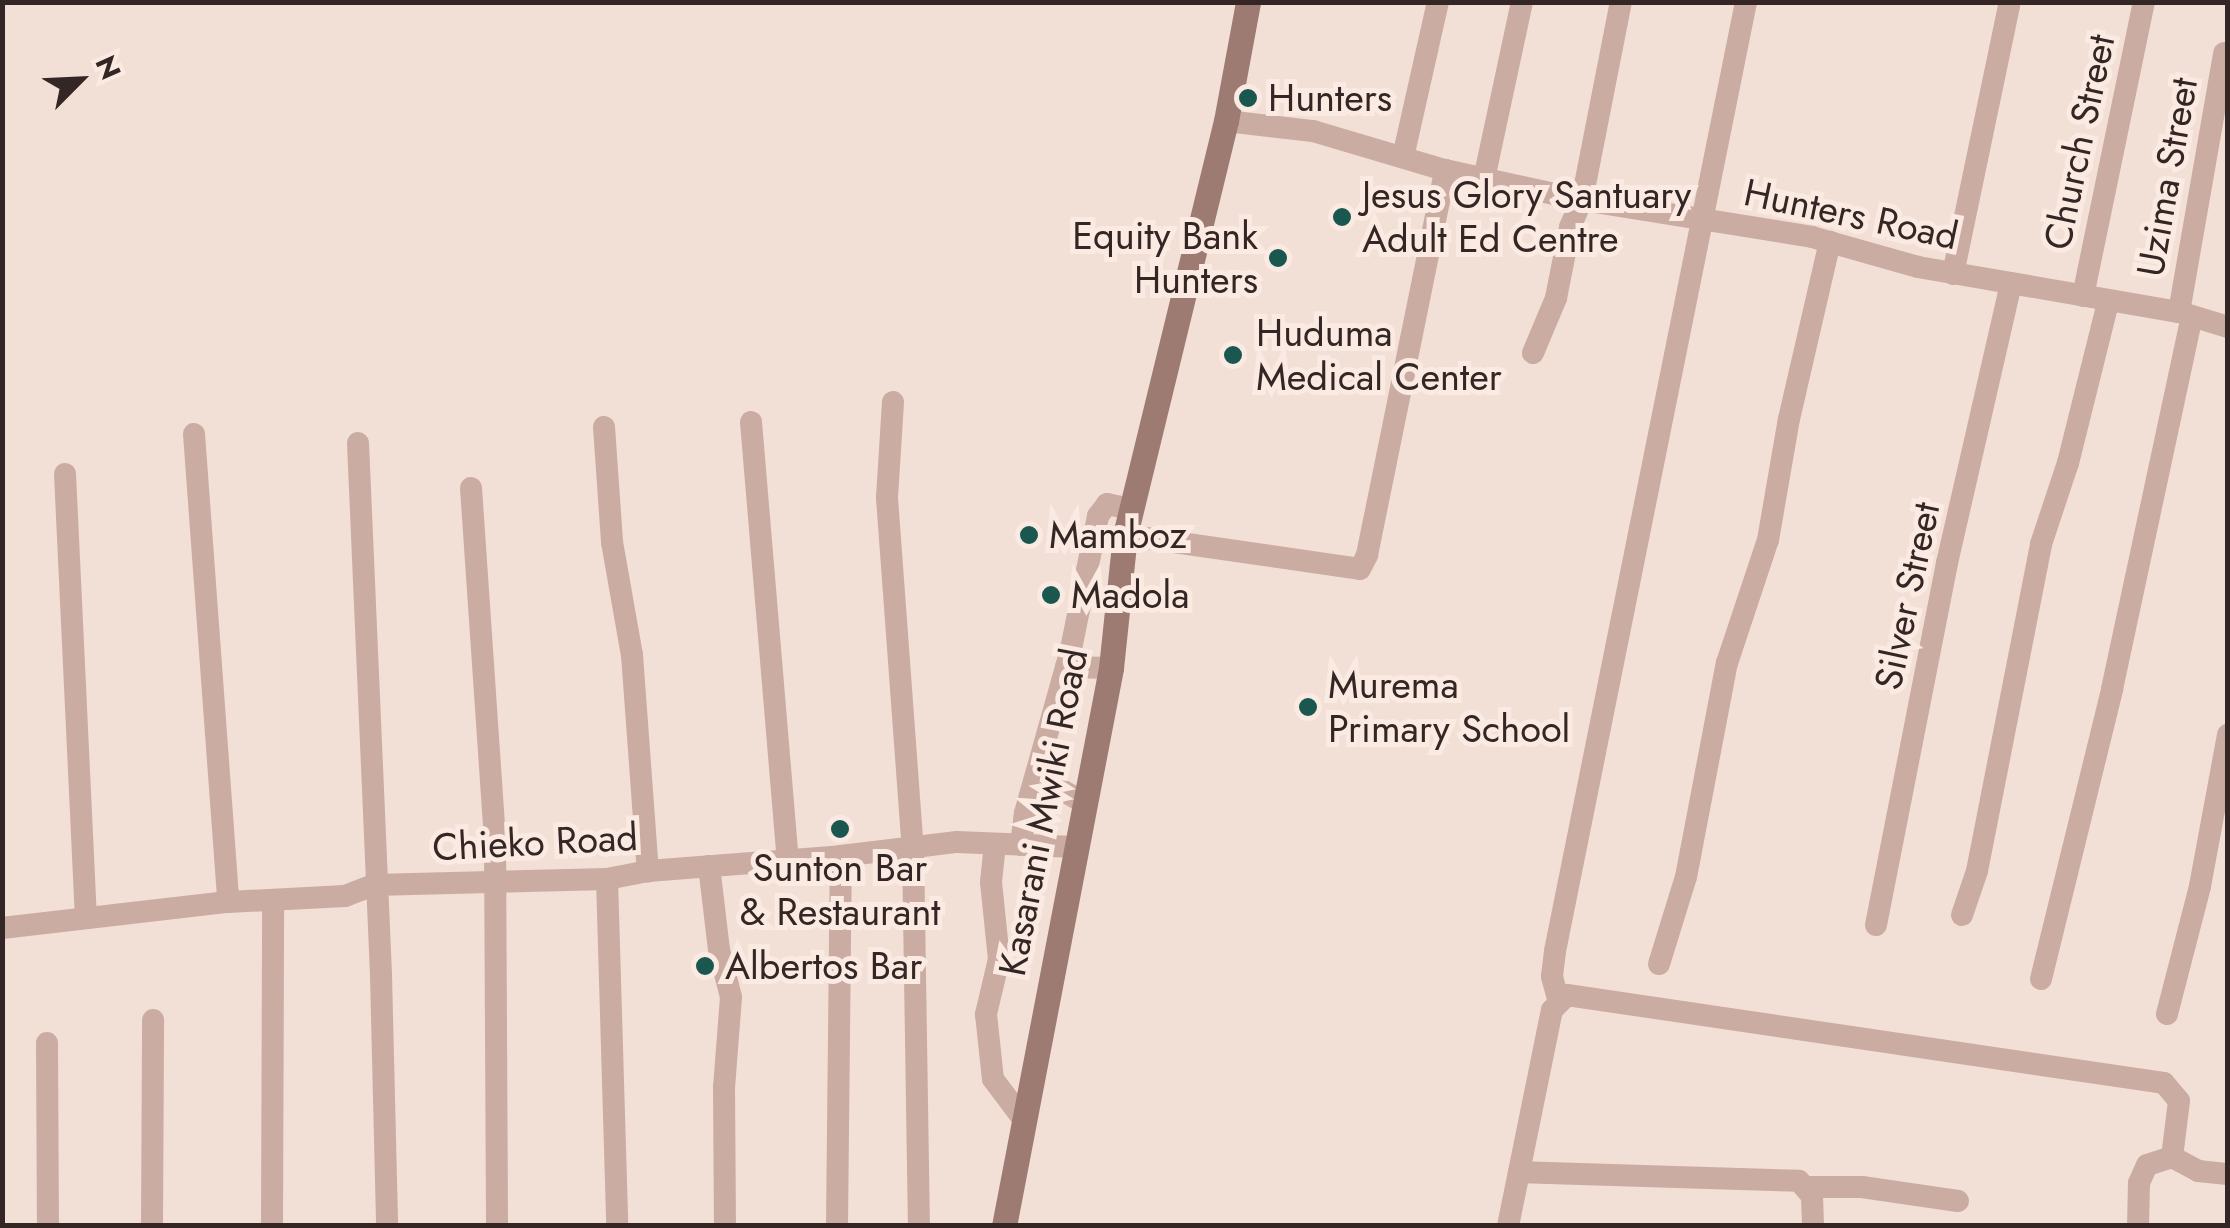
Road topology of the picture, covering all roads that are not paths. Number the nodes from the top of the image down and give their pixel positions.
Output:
1 (1248, 2) edge
2 (1438, 2) edge
3 (1522, 2) edge
4 (1621, 2) edge
5 (1746, 2) edge
6 (2010, 2) edge
7 (2144, 2) edge
8 (2224, 54) dead end
9 (1226, 121) junction
10 (1403, 157) junction
11 (1444, 170) junction
12 (1484, 179) junction
13 (1582, 200) junction
14 (1703, 218) junction
15 (1830, 242) junction
16 (1953, 274) junction
17 (2011, 283) junction
18 (2083, 296) junction
19 (2108, 303) junction
20 (2185, 314) junction
21 (2228, 327) edge
22 (1533, 354) dead end
23 (893, 402) dead end
24 (751, 422) dead end
25 (604, 427) dead end
26 (194, 434) dead end
27 (358, 443) dead end
28 (66, 474) dead end
29 (471, 488) dead end
30 (1131, 509) junction
31 (1125, 535) junction
32 (1077, 620) junction
33 (1116, 626) junction
34 (1066, 667) junction
35 (1111, 668) junction
36 (2228, 735) edge
37 (1036, 776) junction
38 (1083, 802) junction
39 (995, 844) junction
40 (1020, 845) junction
41 (1074, 847) junction
42 (914, 848) junction
43 (841, 856) junction
44 (788, 860) junction
45 (710, 866) junction
46 (648, 871) junction
47 (607, 879) junction
48 (494, 882) junction
49 (374, 885) junction
50 (228, 902) junction
51 (273, 902) junction
52 (1962, 914) dead end
53 (86, 918) junction
54 (1876, 925) dead end
55 (2, 928) edge
56 (1659, 964) dead end
57 (2041, 979) dead end
58 (1558, 999) junction
59 (2167, 1014) dead end
60 (152, 1020) dead end
61 (47, 1042) dead end
62 (1024, 1119) junction
63 (2172, 1157) junction
64 (1519, 1172) junction
65 (2228, 1174) edge
66 (1807, 1187) junction
67 (1958, 1201) dead end
68 (48, 1226) edge
69 (152, 1226) edge
70 (272, 1226) edge
71 (387, 1226) edge
72 (497, 1226) edge
73 (618, 1226) edge
74 (725, 1226) edge
75 (837, 1226) edge
76 (918, 1226) edge
77 (1004, 1226) edge
78 (1508, 1226) edge
79 (1813, 1226) edge
80 (2138, 1226) edge

1 - 9 main road, Kasarani Mwiki Road
2 - 10 street
3 - 12 street
4 - 13 street
5 - 14 street
6 - 16 street
7 - 18 street, Church Street
8 - 20 street, Uzima Street
9 - 10 street, Hunters Road
9 - 30 main road, Kasarani Mwiki Road
10 - 11 street, Hunters Road
11 - 12 street, Hunters Road
11 - 31 street
12 - 13 street, Hunters Road
13 - 14 street, Hunters Road
13 - 22 street
14 - 15 street, Hunters Road
14 - 58 street
15 - 16 street, Hunters Road
15 - 56 street
16 - 17 street, Hunters Road
17 - 18 street, Hunters Road
17 - 54 street, Silver Street
18 - 19 street, Hunters Road
19 - 20 street, Hunters Road
19 - 52 street
20 - 21 street, Hunters Road
20 - 57 street, Uzima Street
23 - 42 street
24 - 44 street
25 - 46 street
26 - 50 street
27 - 49 street
28 - 53 street
29 - 48 street
30 - 31 main road, Kasarani Mwiki Road
30 - 32 street
31 - 33 main road, Kasarani Mwiki Road
32 - 33 street
32 - 34 street
33 - 35 main road, Kasarani Mwiki Road
34 - 35 street
34 - 37 street
35 - 38 main road, Kasarani Mwiki Road
36 - 59 street
37 - 38 street
37 - 40 street
38 - 41 main road, Kasarani Mwiki Road
39 - 40 street, Chieko Road
39 - 42 street, Chieko Road
39 - 62 street
40 - 41 street, Chieko Road
41 - 62 main road, Kasarani Mwiki Road
42 - 43 street, Chieko Road
42 - 76 street
43 - 44 street, Chieko Road
43 - 75 street
44 - 45 street, Chieko Road
45 - 46 street, Chieko Road
45 - 74 street
46 - 47 street, Chieko Road
47 - 48 street, Chieko Road
47 - 73 street
48 - 49 street, Chieko Road
48 - 72 street
49 - 51 street, Chieko Road
49 - 71 street
50 - 51 street, Chieko Road
50 - 53 street, Chieko Road
51 - 70 street
53 - 55 street, Chieko Road
58 - 63 street
58 - 64 street
60 - 69 street
61 - 68 street
62 - 77 main road, Kasarani Mwiki Road
63 - 65 street
63 - 80 street
64 - 66 street
64 - 78 street
66 - 67 street
66 - 79 street

